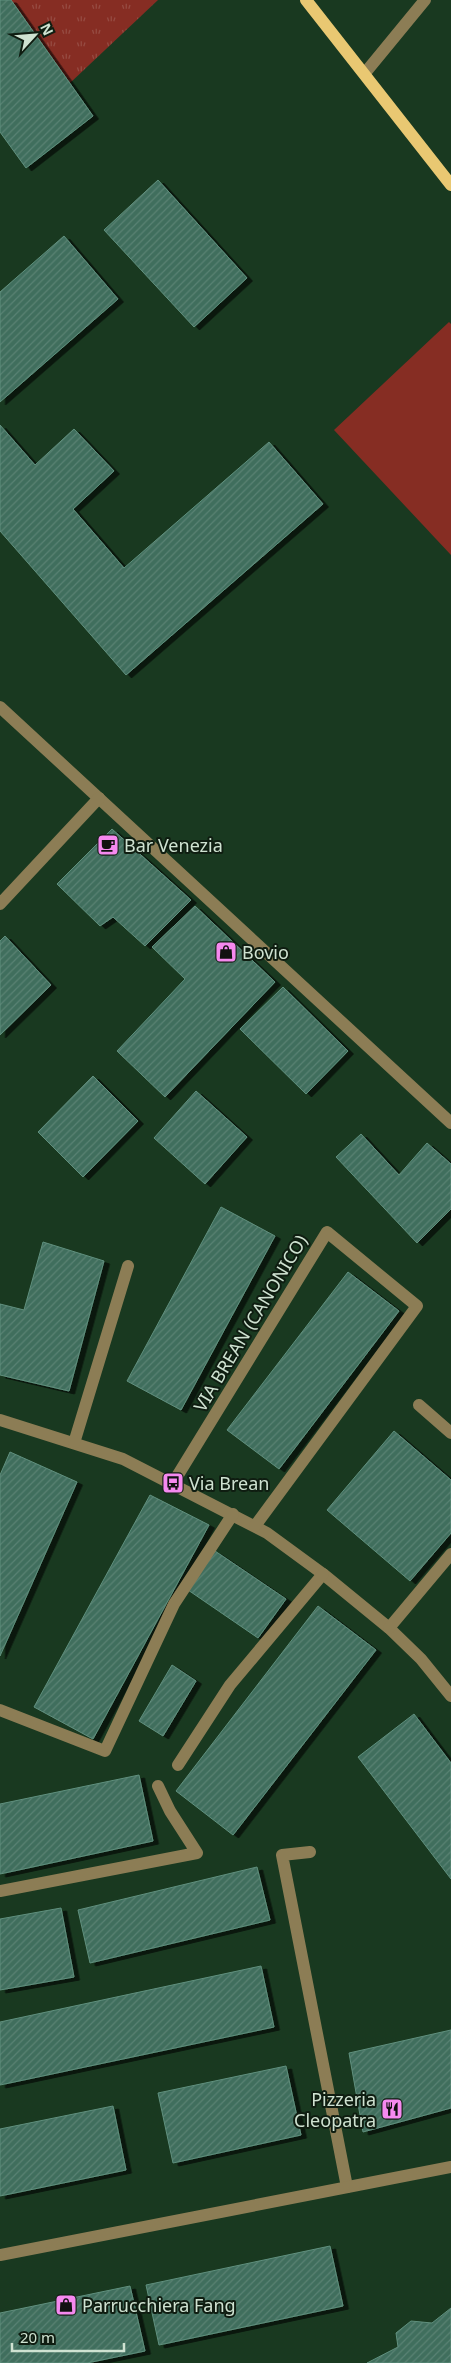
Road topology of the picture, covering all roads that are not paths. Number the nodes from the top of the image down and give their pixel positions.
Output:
1 (306, 0) edge
2 (425, 0) edge
3 (365, 72) junction
4 (451, 185) edge
5 (0, 707) edge
6 (99, 798) junction
7 (0, 904) edge
8 (451, 1122) edge
9 (128, 1266) dead end
10 (419, 1404) dead end
11 (0, 1420) edge
12 (451, 1433) edge
13 (74, 1443) junction
14 (173, 1483) junction
15 (233, 1514) junction
16 (255, 1526) junction
17 (451, 1554) edge
18 (323, 1574) junction
19 (389, 1628) junction
20 (451, 1696) edge
21 (0, 1710) edge
22 (178, 1766) dead end
23 (158, 1786) dead end
24 (310, 1852) dead end
25 (0, 1891) edge
26 (451, 2167) edge
27 (347, 2187) junction
28 (0, 2255) edge

1 - 3 main road
2 - 3 street
3 - 4 main road
5 - 6 street
6 - 7 street
6 - 8 street
9 - 13 street
10 - 12 street
11 - 13 street
13 - 14 street
14 - 15 street
14 - 16 street, VIA BREAN (CANONICO)
15 - 16 street
15 - 21 street
16 - 18 street
17 - 19 street
18 - 19 street
18 - 22 street
19 - 20 street
23 - 25 street
24 - 27 street
26 - 27 street
27 - 28 street

